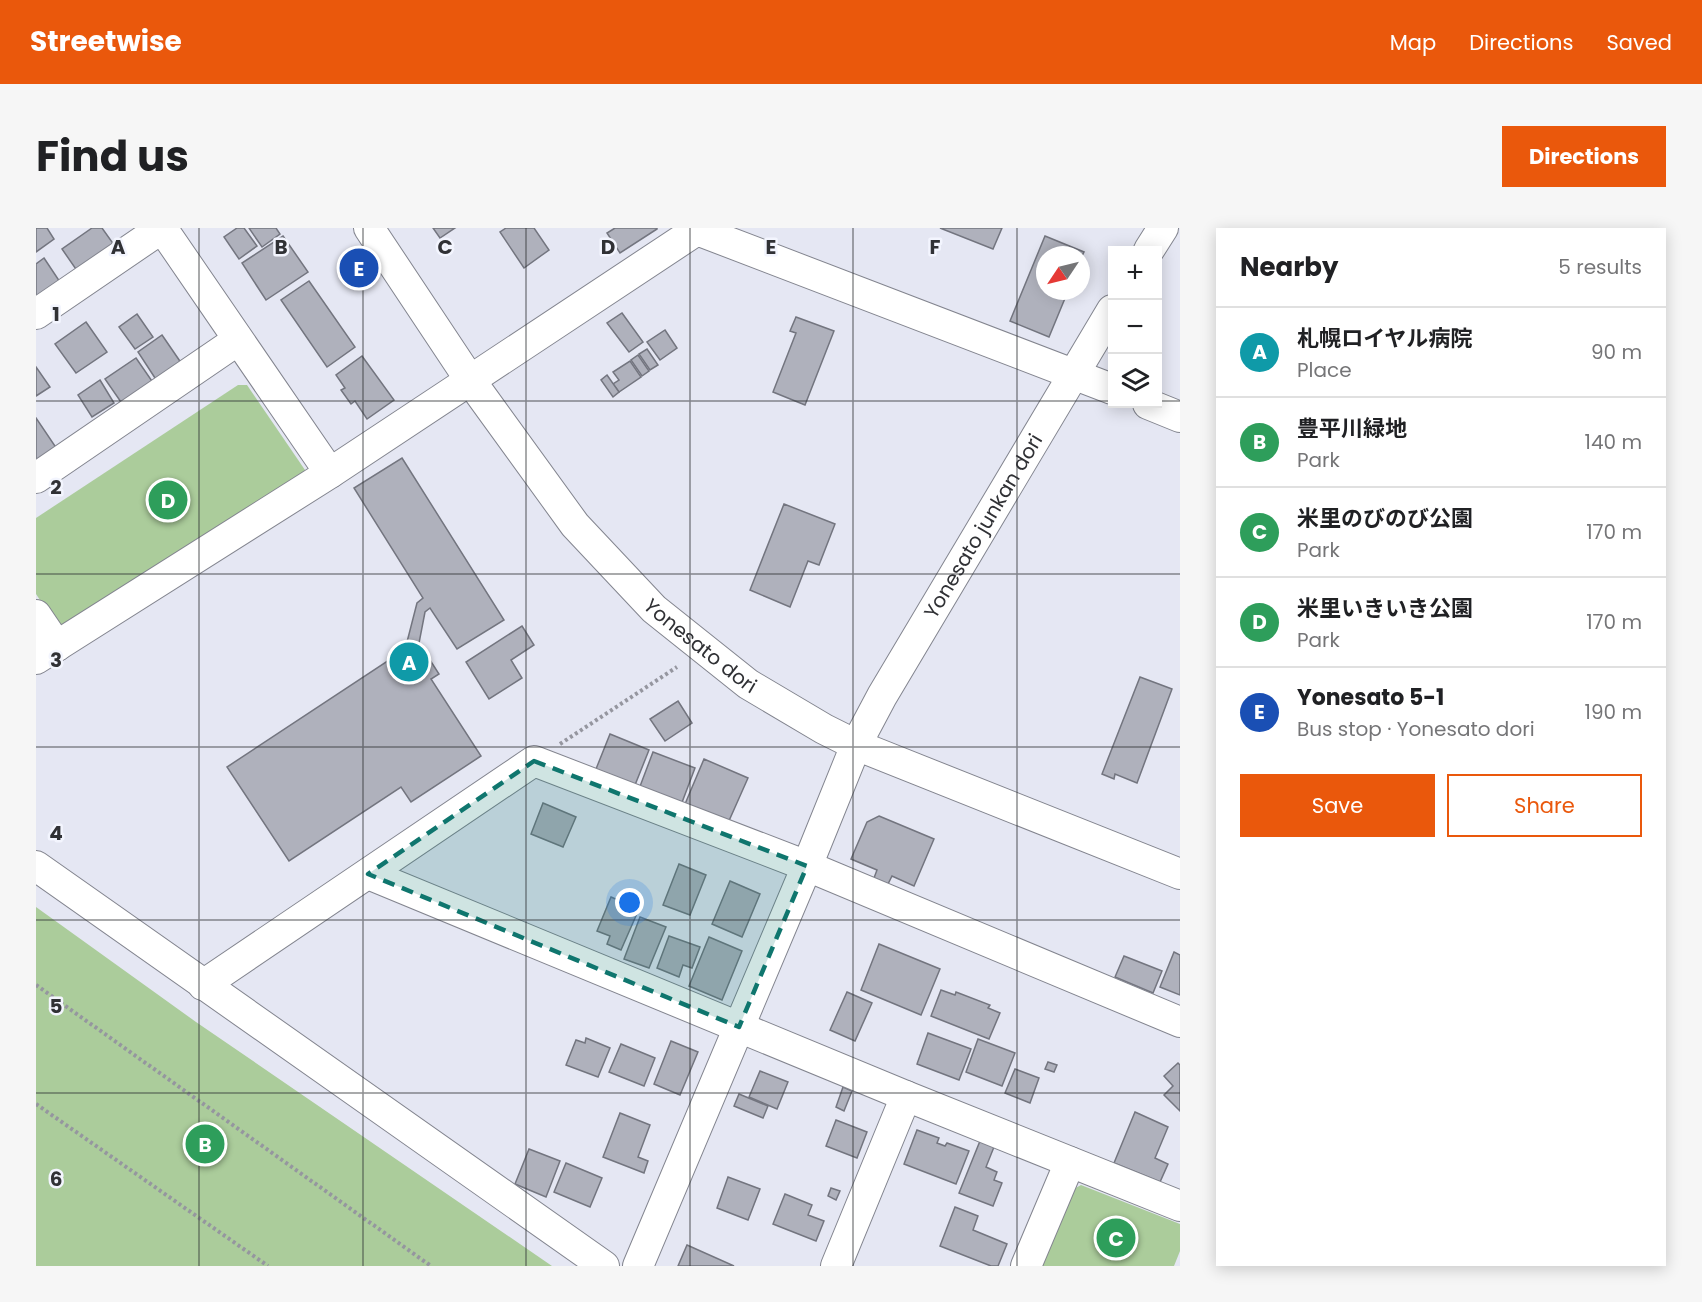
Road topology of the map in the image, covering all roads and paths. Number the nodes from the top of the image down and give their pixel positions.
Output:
1 (369, 228) edge
2 (1163, 228) edge
3 (1152, 246) edge
4 (36, 314) edge
5 (1108, 318) edge
6 (238, 340) junction
7 (1073, 373) junction
8 (470, 380) junction
9 (1108, 387) edge
10 (1158, 408) edge
11 (1180, 417) edge
12 (330, 473) junction
13 (36, 478) edge
14 (36, 615) edge
15 (46, 653) edge
16 (677, 668) dead end
17 (856, 745) junction
18 (534, 761) junction
19 (36, 866) edge
20 (807, 866) junction
21 (368, 873) junction
22 (1180, 874) edge
23 (36, 985) edge
24 (202, 985) junction
25 (1180, 1023) edge
26 (739, 1027) junction
27 (906, 1096) junction
28 (36, 1104) edge
29 (1070, 1162) junction
30 (1180, 1206) edge
31 (268, 1266) edge
32 (431, 1266) edge
33 (604, 1266) edge
34 (638, 1266) edge
35 (836, 1266) edge
36 (1026, 1266) edge

1 - 8 street, Yonesato dori
2 - 3 street
4 - 6 street
5 - 7 street, Yonesato junkan dori
6 - 12 street
6 - 13 street
7 - 8 street
7 - 9 street
7 - 17 street, Yonesato junkan dori
8 - 12 street
8 - 17 street, Yonesato dori
10 - 11 street
12 - 15 street
14 - 15 street
16 - 18 path
17 - 20 street, Yonesato junkan dori
17 - 22 street, Yonesato dori
18 - 20 street
18 - 21 street
19 - 24 street
20 - 25 street
20 - 26 street, Yonesato junkan dori
21 - 24 street
21 - 26 street
23 - 32 path
24 - 33 street
26 - 27 street
26 - 34 street, Yonesato junkan dori
27 - 29 street
27 - 35 street
28 - 31 path
29 - 30 street
29 - 36 street

